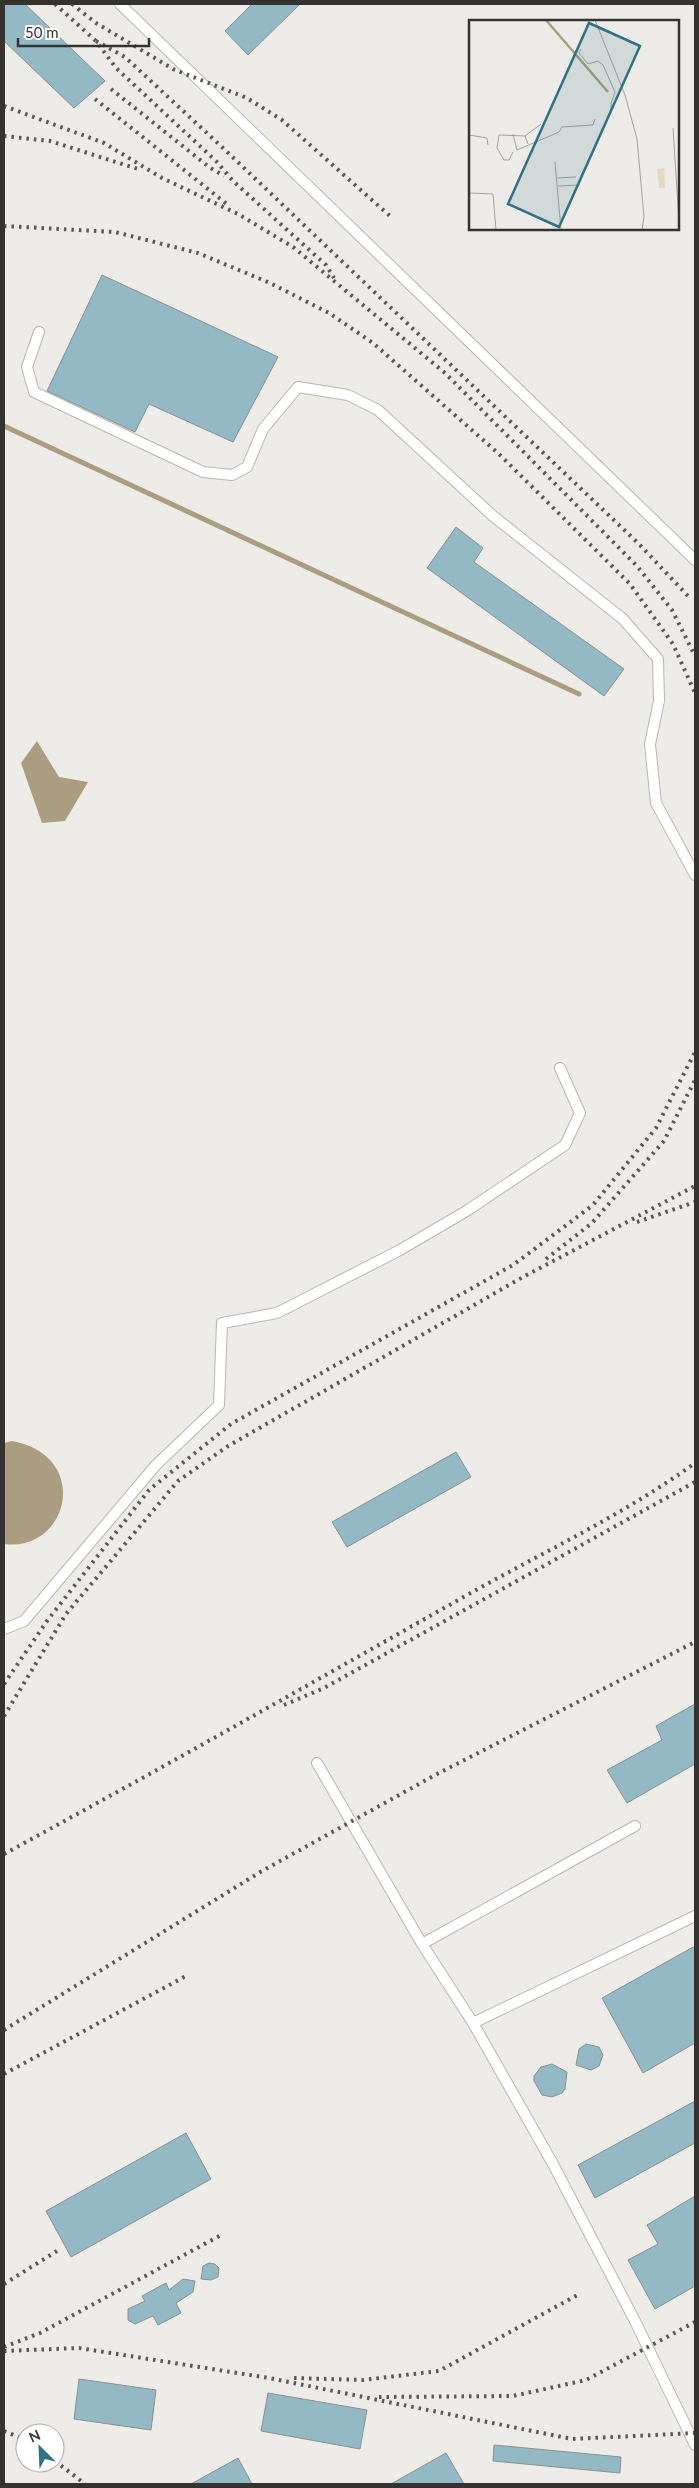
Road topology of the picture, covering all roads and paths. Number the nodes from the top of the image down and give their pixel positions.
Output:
1 (120, 4) edge
2 (40, 332) dead end
3 (695, 560) edge
4 (695, 875) edge
5 (560, 1068) dead end
6 (4, 1629) edge
7 (317, 1763) dead end
8 (635, 1826) dead end
9 (695, 1916) edge
10 (422, 1944) junction
11 (473, 2023) junction
12 (695, 2445) edge

1 - 3 lane
2 - 4 lane
5 - 6 lane
7 - 10 lane
8 - 10 lane
9 - 11 lane
10 - 11 lane
11 - 12 lane

